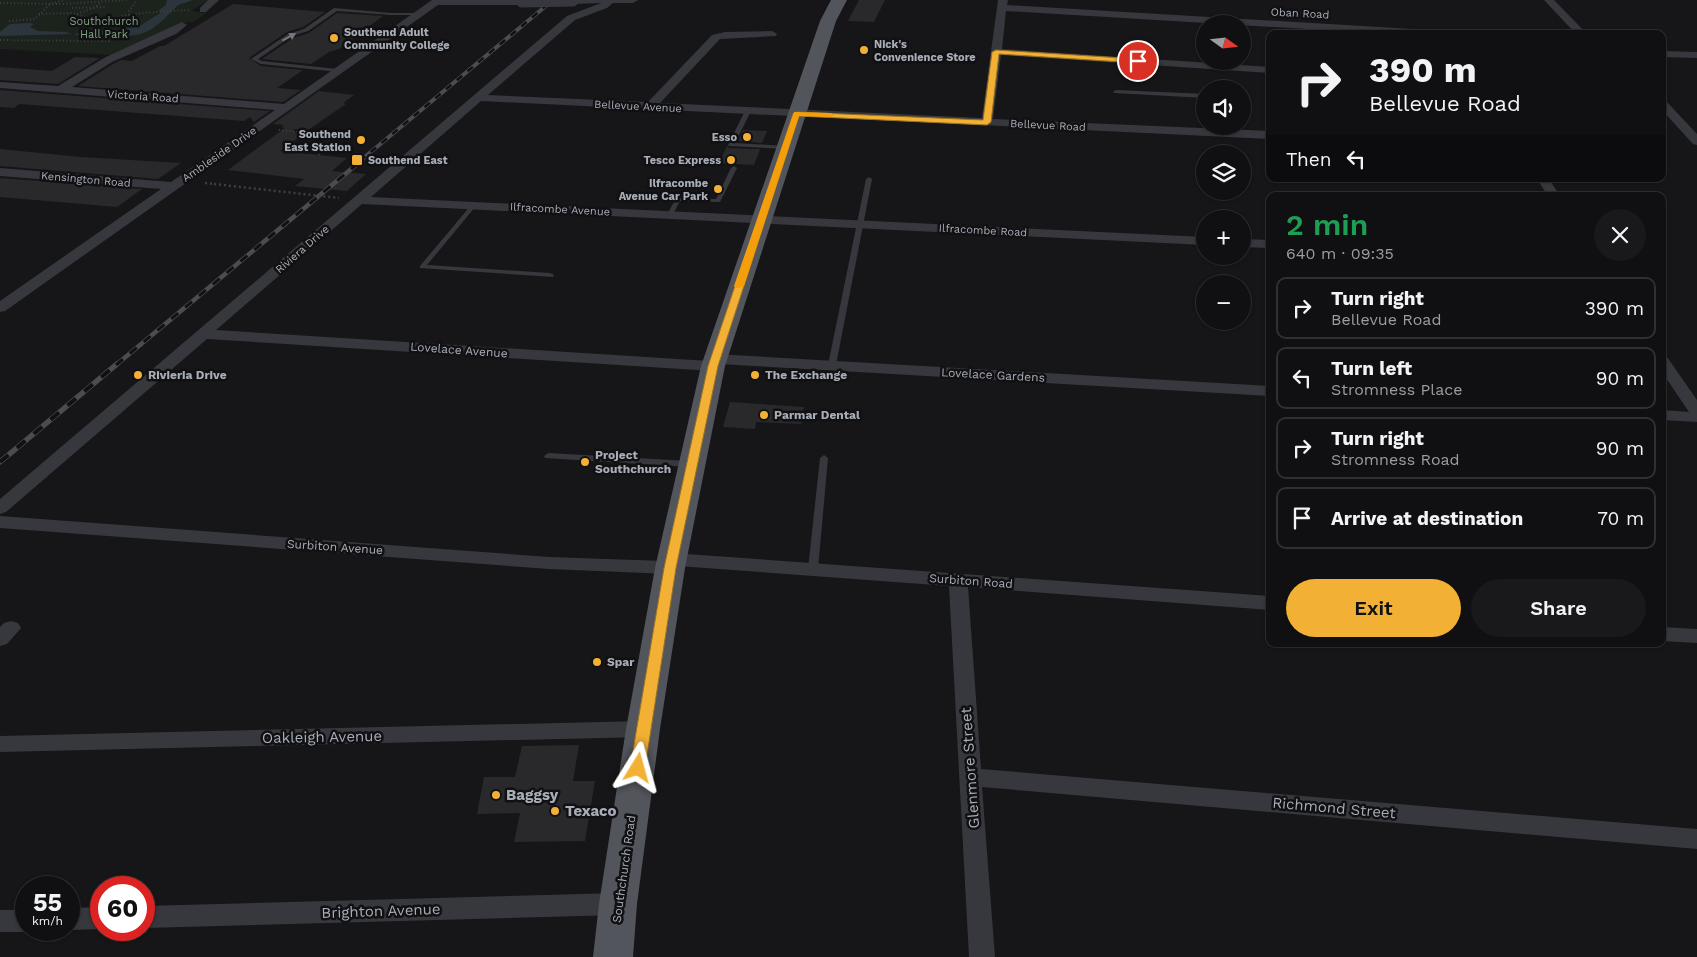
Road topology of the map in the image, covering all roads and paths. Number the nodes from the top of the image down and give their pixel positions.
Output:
1 (65, 0) edge
2 (127, 0) edge
3 (137, 0) edge
4 (214, 0) edge
5 (611, 0) edge
6 (633, 0) edge
7 (839, 0) edge
8 (1549, 0) edge
9 (437, 1) edge
10 (90, 2) junction
11 (102, 2) junction
12 (0, 3) edge
13 (78, 3) junction
14 (50, 4) junction
15 (1003, 4) edge
16 (192, 6) dead end
17 (85, 7) junction
18 (96, 7) junction
19 (106, 7) dead end
20 (72, 8) junction
21 (203, 10) dead end
22 (67, 13) junction
23 (39, 14) junction
24 (76, 14) junction
25 (418, 14) junction
26 (130, 16) junction
27 (8, 21) dead end
28 (182, 26) dead end
29 (1387, 30) edge
30 (1578, 30) edge
31 (772, 34) dead end
32 (0, 40) edge
33 (116, 41) dead end
34 (996, 52) junction
35 (1666, 54) edge
36 (1697, 55) edge
37 (261, 62) joint
38 (1266, 70) edge
39 (337, 71) junction
40 (0, 85) edge
41 (60, 90) junction
42 (1116, 92) dead end
43 (1196, 96) edge
44 (479, 98) junction
45 (285, 107) junction
46 (650, 107) junction
47 (1666, 107) edge
48 (748, 111) junction
49 (796, 114) junction
50 (987, 122) junction
51 (256, 128) junction
52 (1196, 128) edge
53 (1251, 133) edge
54 (1266, 135) edge
55 (1697, 141) edge
56 (785, 148) junction
57 (319, 155) dead end
58 (734, 168) dead end
59 (0, 172) edge
60 (869, 179) dead end
61 (214, 184) dead end
62 (173, 186) junction
63 (339, 198) dead end
64 (359, 200) junction
65 (474, 205) junction
66 (670, 215) junction
67 (760, 219) junction
68 (861, 224) junction
69 (1196, 241) edge
70 (1251, 243) edge
71 (1266, 244) edge
72 (550, 275) dead end
73 (0, 294) edge
74 (17, 296) junction
75 (0, 308) edge
76 (204, 334) junction
77 (714, 362) junction
78 (832, 365) junction
79 (1666, 366) edge
80 (1266, 391) edge
81 (1697, 412) edge
82 (1666, 415) edge
83 (1697, 417) edge
84 (548, 456) dead end
85 (824, 458) dead end
86 (692, 465) junction
87 (0, 508) edge
88 (0, 522) edge
89 (671, 563) junction
90 (813, 569) junction
91 (958, 579) junction
92 (1266, 603) edge
93 (1666, 634) edge
94 (1697, 636) edge
95 (643, 729) junction
96 (0, 744) edge
97 (971, 777) junction
98 (1697, 839) edge
99 (618, 904) junction
100 (155, 917) edge
101 (15, 920) edge
102 (0, 921) edge
103 (613, 957) edge
104 (982, 957) edge

1 - 14 path
2 - 11 path
3 - 26 path
4 - 21 street
5 - 6 street
5 - 9 street, bridge
5 - 44 street, Riviera Drive
7 - 49 main road, Southchurch Road
8 - 30 street
9 - 25 street, Ambleside Drive
10 - 11 path
10 - 13 path
10 - 17 path
11 - 18 path
12 - 14 path
13 - 14 path
13 - 20 path
14 - 23 path
15 - 29 street, Oban Road
15 - 34 street
16 - 26 path
17 - 18 path
17 - 20 path
17 - 24 path
18 - 19 path
18 - 24 path
20 - 22 path
22 - 23 path
22 - 24 path
23 - 27 path
24 - 26 path
37 -> 25 lane
25 - 39 street, Ambleside Drive
28 - 41 street
31 - 46 street
32 - 33 path
34 - 38 street
34 - 50 street
35 - 36 street
37 - 39 lane
39 - 45 street, Ambleside Drive
40 - 41 street, Victoria Road
41 - 45 street, Victoria Road
42 - 43 lane
44 - 46 street, Bellevue Avenue
44 - 64 street, Riviera Drive
45 - 51 street, Ambleside Drive
46 - 48 street, Bellevue Avenue
47 - 55 street
48 - 49 street, Bellevue Avenue
48 - 56 lane
49 - 50 street, Bellevue Road
49 - 56 main road, Southchurch Road
50 - 52 street, Bellevue Road
51 - 57 path
51 - 62 street, Ambleside Drive
53 - 54 street, Bellevue Road
56 - 67 main road, Southchurch Road
58 - 66 lane
59 - 62 street, Kensington Road
60 - 68 lane
61 - 63 path, bridge
62 - 74 street, Ambleside Drive
64 - 65 street, Ilfracombe Avenue
64 - 76 street, Riviera Drive
65 - 66 street, Ilfracombe Avenue
65 - 72 lane
66 - 67 street, Ilfracombe Avenue
67 - 68 street, Ilfracombe Road
67 - 77 main road, Southchurch Road
68 - 69 street, Ilfracombe Road
68 - 78 lane
70 - 71 street
73 - 74 street
74 - 75 street, Ambleside Drive
76 - 77 street, Lovelace Avenue
76 - 87 street, Riviera Drive
77 - 78 street, Lovelace Gardens
77 - 86 main road, Southchurch Road
78 - 80 street, Lovelace Gardens
79 - 81 street
82 - 83 street
84 - 86 lane
85 - 90 lane
86 - 89 main road, Southchurch Road
88 - 89 street, Surbiton Avenue
89 - 90 street, Surbiton Road
89 - 95 main road, Southchurch Road
90 - 91 street, Surbiton Road
91 - 92 street, Surbiton Road
91 - 97 street, Glenmore Street
93 - 94 street
95 - 96 street, Oakleigh Avenue
95 - 99 main road, Southchurch Road
97 - 98 street, Richmond Street
97 - 104 street, Glenmore Street
99 - 100 street, Brighton Avenue
99 - 103 main road, Southchurch Road
101 - 102 street

